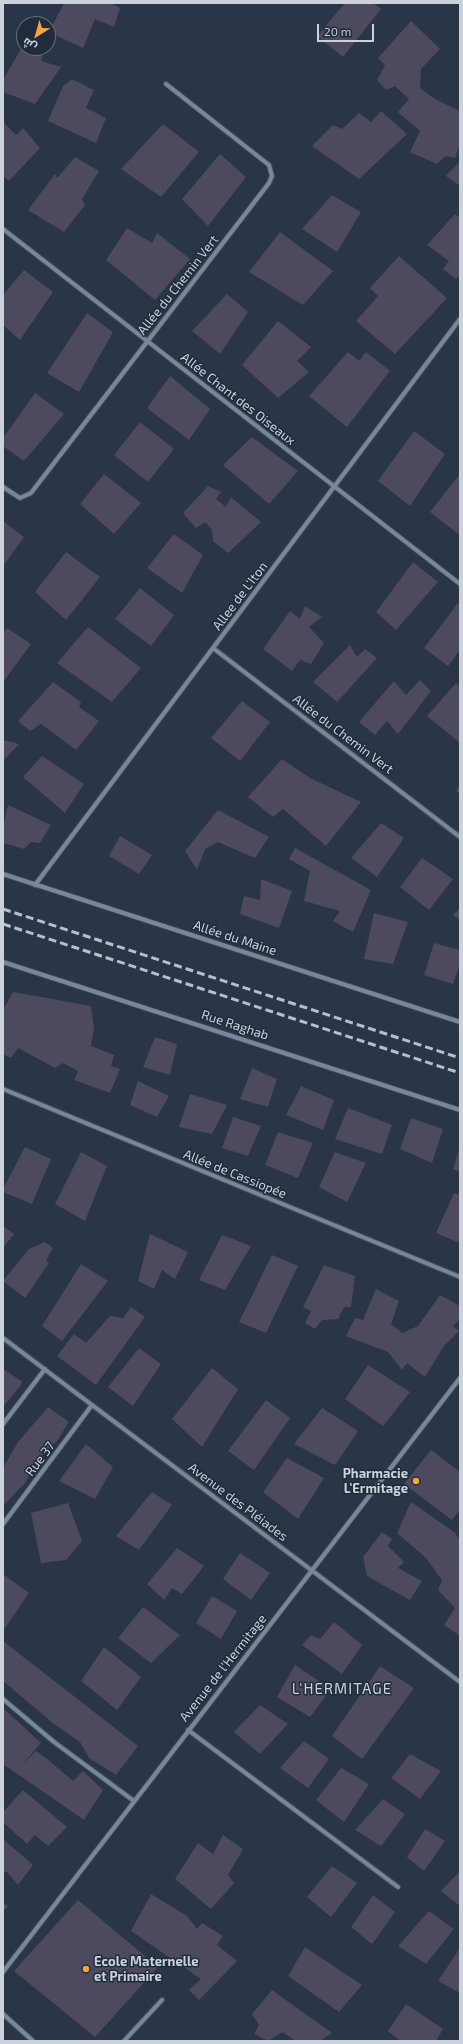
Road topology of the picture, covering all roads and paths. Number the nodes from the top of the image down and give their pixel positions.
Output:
1 (166, 84) dead end
2 (3, 230) edge
3 (460, 319) edge
4 (147, 341) junction
5 (3, 487) edge
6 (335, 487) junction
7 (460, 584) edge
8 (214, 648) junction
9 (460, 837) edge
10 (3, 874) edge
11 (34, 885) junction
12 (3, 962) edge
13 (460, 1022) edge
14 (3, 1089) edge
15 (460, 1110) edge
16 (460, 1277) edge
17 (3, 1338) edge
18 (45, 1369) junction
19 (460, 1378) edge
20 (92, 1405) junction
21 (3, 1424) edge
22 (3, 1524) edge
23 (313, 1571) junction
24 (460, 1682) edge
25 (3, 1699) edge
26 (188, 1730) junction
27 (134, 1801) junction
28 (398, 1887) dead end
29 (3, 1972) edge
30 (162, 2000) dead end
31 (3, 2014) edge
32 (33, 2041) edge
33 (124, 2041) edge

1 - 4 street, Allée du Chemin Vert
2 - 4 street, Allée Chant des Oiseaux
3 - 6 street, Allee de L'Iton
4 - 5 street, Allée du Chemin Vert
4 - 6 street, Allée Chant des Oiseaux
6 - 7 street, Allée Chant des Oiseaux
6 - 8 street, Allee de L'Iton
8 - 9 street, Allée du Chemin Vert
8 - 11 street, Allee de L'Iton
10 - 11 street, Allée du Maine
11 - 13 street, Allée du Maine
12 - 15 street, Rue Raghab
14 - 16 street, Allée de Cassiopée
17 - 18 street, Avenue des Pléiades
18 - 20 street, Avenue des Pléiades
18 - 21 street
19 - 23 street, Avenue de l'Hermitage
20 - 22 street, Rue 37
20 - 23 street, Avenue des Pléiades
23 - 24 street, Avenue des Pléiades
23 - 26 street, Avenue de l'Hermitage
25 - 27 street
26 - 27 street, Avenue de l'Hermitage
26 - 28 street
27 - 29 street, Avenue de l'Hermitage
30 - 33 street
31 - 32 street

